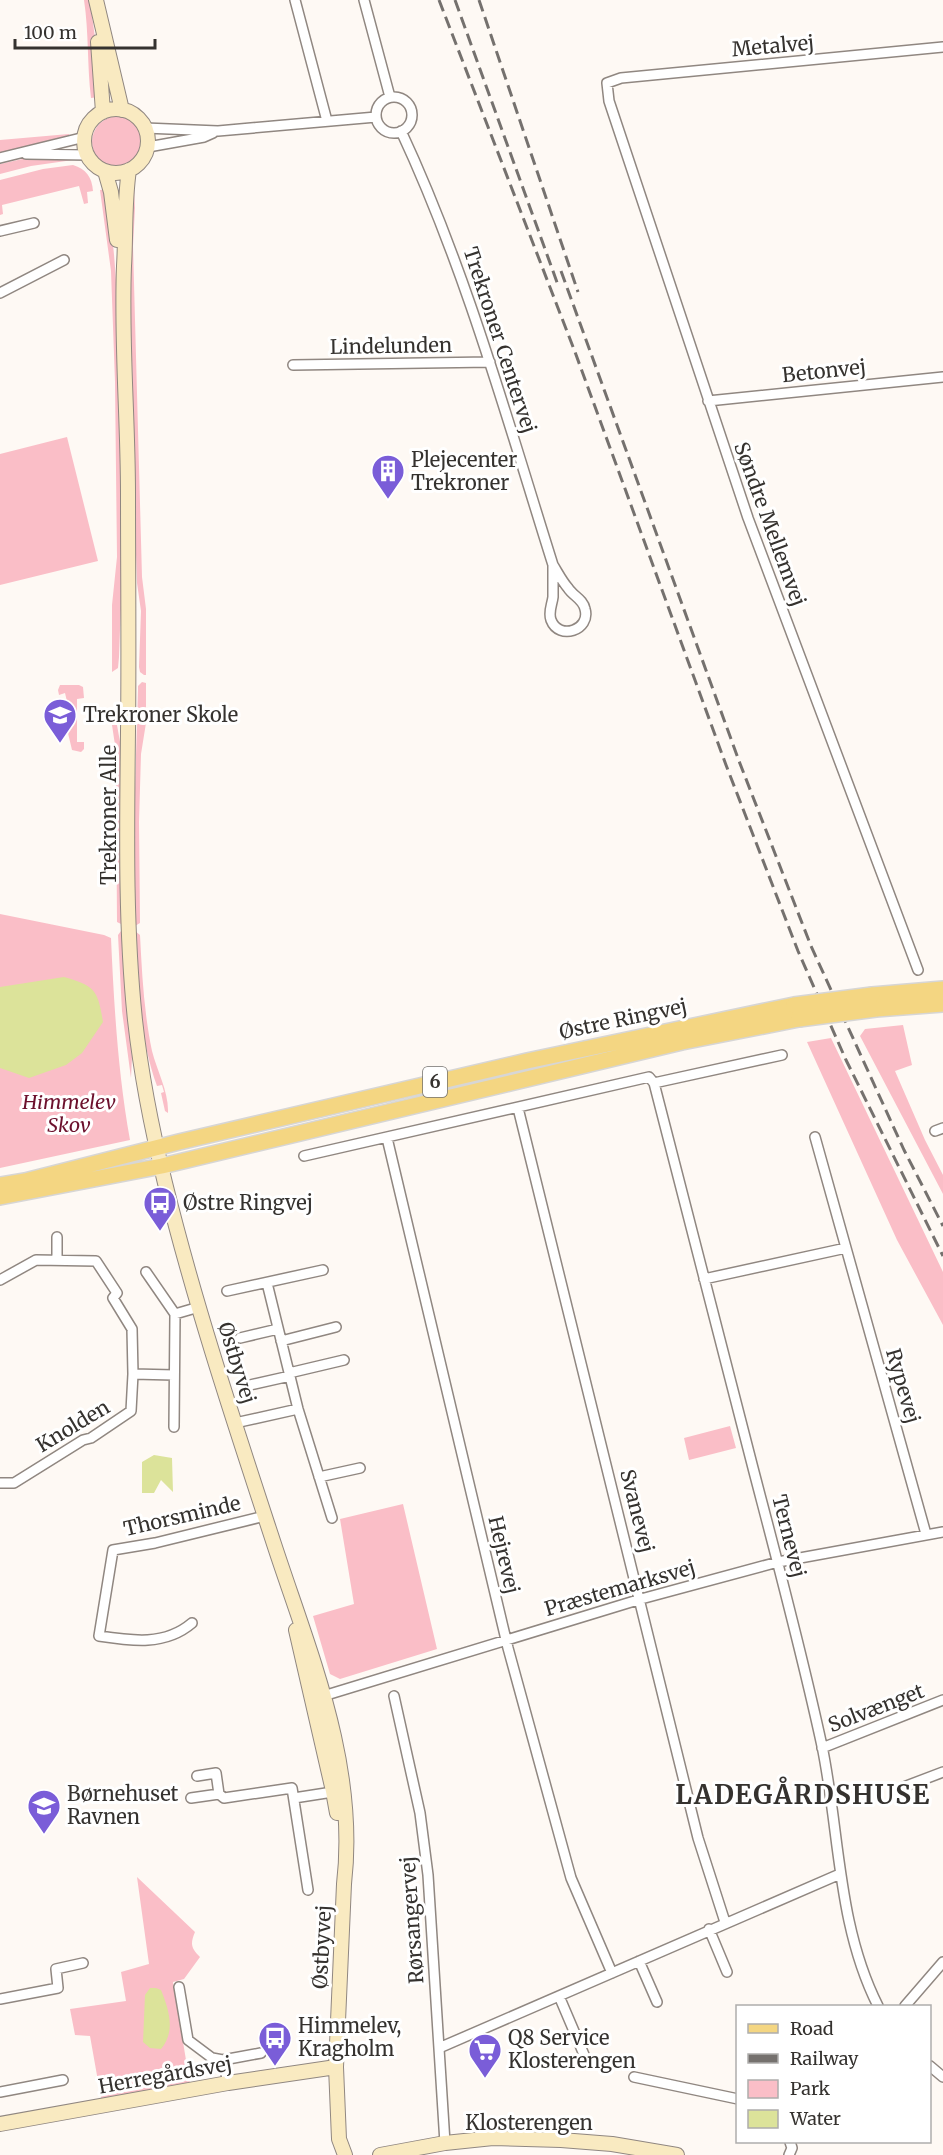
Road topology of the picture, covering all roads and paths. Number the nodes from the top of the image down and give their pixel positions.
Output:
1 (295, 0) edge
2 (364, 0) edge
3 (97, 5) edge
4 (943, 47) edge
5 (607, 83) joint
6 (390, 97) junction
7 (122, 110) junction
8 (103, 112) junction
9 (376, 117) junction
10 (327, 121) junction
11 (145, 128) junction
12 (218, 131) junction
13 (401, 131) junction
14 (85, 137) junction
15 (148, 147) junction
16 (23, 153) junction
17 (87, 155) junction
18 (0, 158) edge
19 (129, 170) junction
20 (105, 171) junction
21 (34, 223) dead end
22 (0, 231) edge
23 (64, 260) dead end
24 (123, 281) junction
25 (0, 293) edge
26 (490, 362) junction
27 (293, 365) dead end
28 (943, 377) edge
29 (708, 401) junction
30 (553, 565) junction
31 (918, 970) dead end
32 (943, 989) edge
33 (874, 1002) junction
34 (943, 1004) edge
35 (796, 1012) junction
36 (782, 1055) dead end
37 (652, 1080) junction
38 (518, 1108) junction
39 (815, 1137) dead end
40 (387, 1138) junction
41 (158, 1148) junction
42 (304, 1156) dead end
43 (162, 1166) junction
44 (0, 1185) edge
45 (0, 1197) edge
46 (57, 1236) dead end
47 (846, 1248) junction
48 (57, 1260) junction
49 (323, 1270) dead end
50 (146, 1272) dead end
51 (704, 1279) junction
52 (0, 1280) edge
53 (267, 1282) junction
54 (227, 1291) dead end
55 (199, 1307) junction
56 (175, 1314) junction
57 (336, 1327) dead end
58 (278, 1329) junction
59 (240, 1338) dead end
60 (281, 1341) junction
61 (344, 1360) dead end
62 (133, 1374) junction
63 (290, 1374) junction
64 (174, 1376) junction
65 (250, 1385) dead end
66 (298, 1409) junction
67 (235, 1423) junction
68 (174, 1427) dead end
69 (360, 1468) dead end
70 (319, 1477) junction
71 (0, 1483) edge
72 (265, 1516) junction
73 (332, 1518) dead end
74 (943, 1532) edge
75 (926, 1534) junction
76 (778, 1562) junction
77 (641, 1599) junction
78 (192, 1623) dead end
79 (506, 1640) junction
80 (394, 1696) dead end
81 (318, 1697) junction
82 (943, 1700) edge
83 (822, 1748) junction
84 (943, 1772) edge
85 (197, 1776) dead end
86 (901, 1788) dead end
87 (338, 1791) junction
88 (219, 1794) junction
89 (191, 1798) dead end
90 (294, 1798) junction
91 (840, 1874) junction
92 (308, 1890) dead end
93 (725, 1922) junction
94 (709, 1929) junction
95 (639, 1961) junction
96 (943, 1962) edge
97 (83, 1964) dead end
98 (727, 1972) dead end
99 (612, 1973) junction
100 (179, 1987) dead end
101 (559, 1996) junction
102 (0, 1999) edge
103 (657, 2002) dead end
104 (877, 2005) edge
105 (907, 2005) edge
106 (439, 2048) junction
107 (261, 2053) dead end
108 (585, 2057) dead end
109 (223, 2060) junction
110 (336, 2067) junction
111 (931, 2067) edge
112 (634, 2077) dead end
113 (943, 2077) edge
114 (63, 2080) dead end
115 (228, 2084) junction
116 (0, 2092) edge
117 (736, 2099) edge
118 (0, 2124) edge
119 (445, 2143) junction
120 (345, 2155) edge
121 (380, 2155) edge
122 (677, 2155) edge

1 - 10 street
2 - 6 street
3 - 7 street
3 - 8 street
4 - 5 street, Metalvej
5 - 29 street, Søndre Mellemvej
6 - 9 street
6 - 13 street
7 - 8 street
7 - 11 street
8 - 14 street
9 - 10 street
9 - 13 street
10 - 12 street
11 - 12 street
11 - 15 street
12 - 15 street
13 - 26 street, Trekroner Centervej
14 - 16 street
14 - 17 street
15 - 19 street
16 - 17 street
16 - 18 street
17 - 20 street
19 - 20 street
19 - 24 street, Trekroner Alle
20 - 24 street, Trekroner Alle
21 - 22 street
23 - 25 street
24 - 41 street, Trekroner Alle
26 - 27 street, Lindelunden
26 - 30 street, Trekroner Centervej
28 - 29 street, Betonvej
29 - 31 street, Søndre Mellemvej
30 - 30 street, Trekroner Centervej
32 - 33 main road, Østre Ringvej / 6
33 - 34 main road, Østre Ringvej / 6
33 - 35 main road, Østre Ringvej / 6, bridge
35 - 41 main road, Østre Ringvej / 6
35 - 43 main road, Østre Ringvej / 6
36 - 37 street
37 - 38 street
37 - 51 street, Ternevej
38 - 40 street
38 - 77 street, Svanevej
39 - 47 street, Rypevej
40 - 42 street
40 - 79 street, Hejrevej
41 - 43 street, Trekroner Alle
41 - 44 main road, Østre Ringvej / 6
43 - 45 main road, Østre Ringvej / 6
43 - 55 street, Østbyvej
46 - 48 street
47 - 51 street
47 - 75 street, Rypevej
48 - 52 street, Knolden
48 - 62 street, Knolden
49 - 53 street
50 - 56 street
51 - 76 street, Ternevej
53 - 54 street
53 - 58 street
55 - 56 street
55 - 67 street, Østbyvej
56 - 64 street
57 - 60 street
58 - 59 street
58 - 60 street
60 - 63 street
61 - 63 street
62 - 64 street
62 - 71 street, Knolden
63 - 65 street
63 - 66 street
64 - 68 street
66 - 67 street
66 - 70 street
67 - 72 street, Østbyvej
69 - 70 street
70 - 73 street
72 - 78 street, Thorsminde
72 - 81 street, Østbyvej
74 - 75 street, Præstemarksvej
75 - 76 street, Præstemarksvej
76 - 77 street, Præstemarksvej
76 - 83 street, Ternevej
77 - 79 street, Præstemarksvej
77 - 93 street, Svanevej
79 - 81 street, Præstemarksvej
79 - 99 street, Hejrevej
80 - 106 street, Rørsangervej
81 - 87 street, Østbyvej
82 - 83 street, Solvænget
83 - 91 street, Ternevej
84 - 86 street
85 - 88 street
87 - 90 street
87 - 110 street, Østbyvej
88 - 89 street
88 - 90 street
90 - 92 street
91 - 93 street
91 - 104 street, Ternevej
93 - 94 street
94 - 95 street
94 - 98 street
95 - 99 street
95 - 103 street
96 - 105 street
97 - 102 street
99 - 101 street
100 - 109 street
101 - 106 street
101 - 108 street
106 - 119 street, Rørsangervej
107 - 109 street
109 - 115 street
110 - 115 street, Herregårdsvej
110 - 120 street, Østbyvej
111 - 113 street
112 - 117 street
114 - 116 street
115 - 118 street, Herregårdsvej
119 - 121 street, Klosterengen
119 - 122 street, Klosterengen

